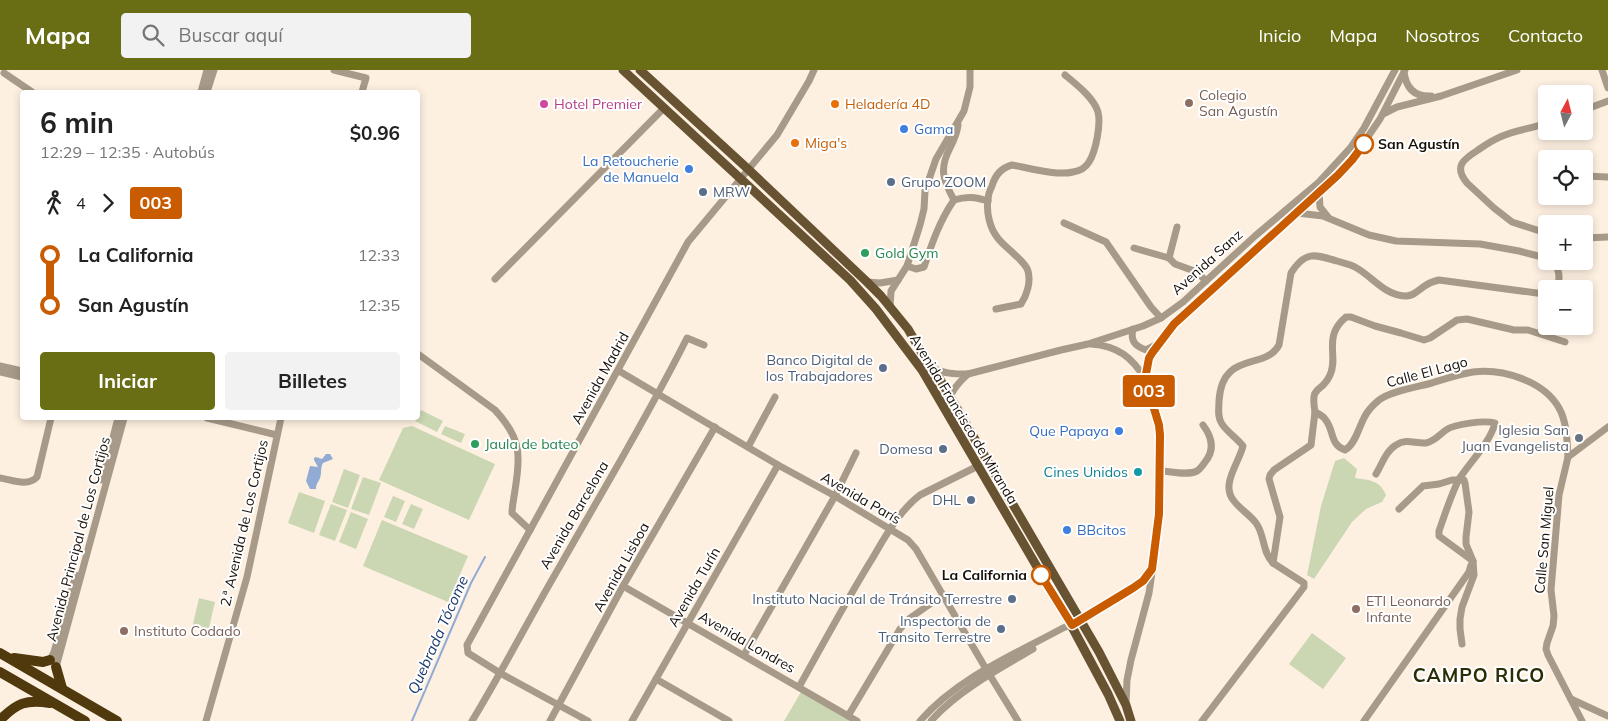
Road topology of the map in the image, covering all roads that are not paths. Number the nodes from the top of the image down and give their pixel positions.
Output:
1 (207, 70) edge
2 (214, 70) edge
3 (334, 70) edge
4 (622, 70) edge
5 (640, 70) edge
6 (814, 70) edge
7 (970, 70) edge
8 (1395, 70) edge
9 (1517, 70) edge
10 (1602, 70) edge
11 (1405, 71) edge
12 (4, 73) dead end
13 (1065, 74) dead end
14 (1608, 88) edge
15 (29, 90) edge
16 (202, 90) edge
17 (208, 90) edge
18 (363, 90) edge
19 (1442, 96) junction
20 (1608, 101) edge
21 (1593, 107) edge
22 (664, 109) junction
23 (1382, 114) junction
24 (958, 123) junction
25 (1538, 126) edge
26 (749, 170) junction
27 (1593, 176) edge
28 (1608, 177) edge
29 (740, 179) junction
30 (1319, 192) junction
31 (954, 200) junction
32 (988, 200) junction
33 (1297, 213) junction
34 (1330, 219) junction
35 (1064, 223) dead end
36 (1177, 227) dead end
37 (1538, 230) edge
38 (1608, 237) edge
39 (1593, 238) edge
40 (1134, 248) dead end
41 (1538, 256) edge
42 (1169, 258) junction
43 (906, 266) junction
44 (495, 279) dead end
45 (898, 280) junction
46 (1206, 281) junction
47 (867, 282) junction
48 (1538, 293) edge
49 (890, 308) junction
50 (996, 309) dead end
51 (1161, 318) junction
52 (1133, 329) junction
53 (1565, 342) dead end
54 (1088, 344) junction
55 (704, 345) dead end
56 (1157, 345) junction
57 (420, 355) edge
58 (929, 365) junction
59 (0, 366) edge
60 (20, 371) edge
61 (619, 371) junction
62 (0, 372) edge
63 (968, 374) junction
64 (20, 377) edge
65 (1146, 382) junction
66 (659, 394) junction
67 (775, 397) dead end
68 (950, 397) junction
69 (1315, 412) junction
70 (949, 416) junction
71 (51, 420) edge
72 (118, 420) edge
73 (123, 420) edge
74 (216, 420) edge
75 (280, 420) edge
76 (1203, 425) dead end
77 (715, 427) junction
78 (1608, 427) edge
79 (277, 434) junction
80 (748, 447) junction
81 (856, 453) dead end
82 (1568, 456) junction
83 (778, 465) junction
84 (978, 466) junction
85 (1160, 471) junction
86 (1376, 474) dead end
87 (0, 478) edge
88 (1459, 480) junction
89 (835, 496) junction
90 (1400, 509) dead end
91 (890, 529) junction
92 (530, 530) junction
93 (1473, 561) junction
94 (1273, 563) junction
95 (1152, 569) junction
96 (624, 586) junction
97 (933, 602) dead end
98 (1080, 620) junction
99 (687, 623) junction
100 (1072, 625) junction
101 (1462, 644) dead end
102 (0, 653) edge
103 (744, 655) junction
104 (53, 663) junction
105 (0, 672) edge
106 (988, 672) junction
107 (500, 673) junction
108 (656, 679) junction
109 (799, 687) junction
110 (62, 688) junction
111 (1571, 699) junction
112 (55, 704) junction
113 (559, 705) junction
114 (1126, 705) junction
115 (848, 716) junction
116 (1608, 716) edge
117 (0, 720) edge
118 (84, 721) edge
119 (117, 721) edge
120 (206, 721) edge
121 (472, 721) edge
122 (550, 721) edge
123 (588, 721) edge
124 (632, 721) edge
125 (729, 721) edge
126 (857, 721) edge
127 (920, 721) edge
128 (931, 721) edge
129 (1018, 721) edge
130 (1120, 721) edge
131 (1131, 721) edge
132 (1202, 721) edge
133 (1364, 721) edge
134 (1582, 721) edge

1 - 16 street
2 - 17 street
3 - 18 street
4 - 22 main road, Avenida Francisco de Miranda
5 - 26 main road, Avenida Francisco de Miranda
6 - 26 street, Avenida Madrid
7 - 24 street
8 - 46 street, Avenida Sanz
9 - 19 street
10 - 14 street
11 - 19 street
11 - 23 street, Avenida Sanz
12 - 15 street
13 - 32 street
19 - 23 street
20 - 21 street
22 - 29 main road, Avenida Francisco de Miranda
22 - 44 street
23 - 30 street, Avenida Sanz
24 - 31 street
24 - 43 street
25 - 37 street
26 - 29 street, Avenida Madrid
26 - 47 main road, Avenida Francisco de Miranda
27 - 28 street
29 - 61 street, Avenida Madrid
29 - 70 main road, Avenida Francisco de Miranda
30 - 33 street, Avenida Sanz
30 - 34 street
31 - 32 street
31 - 43 street
32 - 50 street
33 - 34 street
33 - 56 street, Avenida Sanz
34 - 41 street
35 - 51 street
36 - 42 street
38 - 39 street
40 - 42 street
42 - 46 street
43 - 45 street
45 - 47 street
45 - 49 street
46 - 51 street, Avenida Sanz
47 - 49 main road, Avenida Francisco de Miranda
48 - 94 street
49 - 58 main road, Avenida Francisco de Miranda
51 - 52 street, Avenida Sanz
52 - 54 street, Avenida Sanz
52 - 56 street
53 - 69 street
54 - 63 street, Avenida Sanz
54 - 65 street
55 - 66 street, Avenida Barcelona
56 - 65 street, Avenida Sanz
57 - 92 street
58 - 63 street, Avenida Sanz
58 - 68 main road, Avenida Francisco de Miranda
59 - 60 street
61 - 66 street, Avenida París
61 - 92 street, Avenida Madrid
62 - 64 street
63 - 68 street
65 - 85 street
66 - 77 street, Avenida París
66 - 107 street, Avenida Barcelona
67 - 80 street
68 - 70 street
68 - 98 main road, Avenida Francisco de Miranda
69 - 82 street, Calle El Lago
69 - 94 street
70 - 84 main road, Avenida Francisco de Miranda
71 - 87 street
72 - 104 street, Avenida Principal de Los Cortijos
73 - 104 street, Avenida Principal de Los Cortijos
74 - 79 street
75 - 79 street, 2.ª Avenida de Los Cortijos
76 - 85 street
77 - 80 street, Avenida París
77 - 96 street, Avenida Lisboa
78 - 82 street
79 - 120 street, 2.ª Avenida de Los Cortijos
80 - 83 street, Avenida París
81 - 89 street
82 - 111 street, Calle San Miguel
83 - 89 street, Avenida París
83 - 99 street, Avenida Turín
84 - 91 street
84 - 100 main road, Avenida Francisco de Miranda
85 - 95 street
86 - 88 street
88 - 90 street
88 - 93 street
88 - 93 street
89 - 91 street, Avenida París
89 - 103 street
91 - 106 street, Avenida París
91 - 109 street
92 - 107 street, Avenida Madrid
93 - 101 street
93 - 133 street
94 - 132 street
95 - 98 street
95 - 114 street
96 - 99 street, Avenida Londres
96 - 113 street, Avenida Lisboa
97 - 115 street
98 - 100 street
98 - 114 main road, Avenida Francisco de Miranda
99 - 103 street, Avenida Londres
99 - 108 street, Avenida Turín
100 - 106 street
100 - 130 main road, Avenida Francisco de Miranda
102 - 104 highway
102 - 110 highway
103 - 109 street, Avenida Londres
104 - 110 highway
105 - 112 highway
106 - 127 street
106 - 128 street
106 - 129 street, Avenida París
107 - 113 street
107 - 121 street, Avenida Barcelona
108 - 124 street, Avenida Turín
108 - 125 street
109 - 115 street, Avenida Londres
110 - 119 highway
111 - 116 street
111 - 134 street, Calle San Miguel
112 - 117 highway
112 - 118 highway
113 - 122 street, Avenida Lisboa
113 - 123 street
114 - 131 main road, Avenida Francisco de Miranda
115 - 126 street, Avenida Londres

